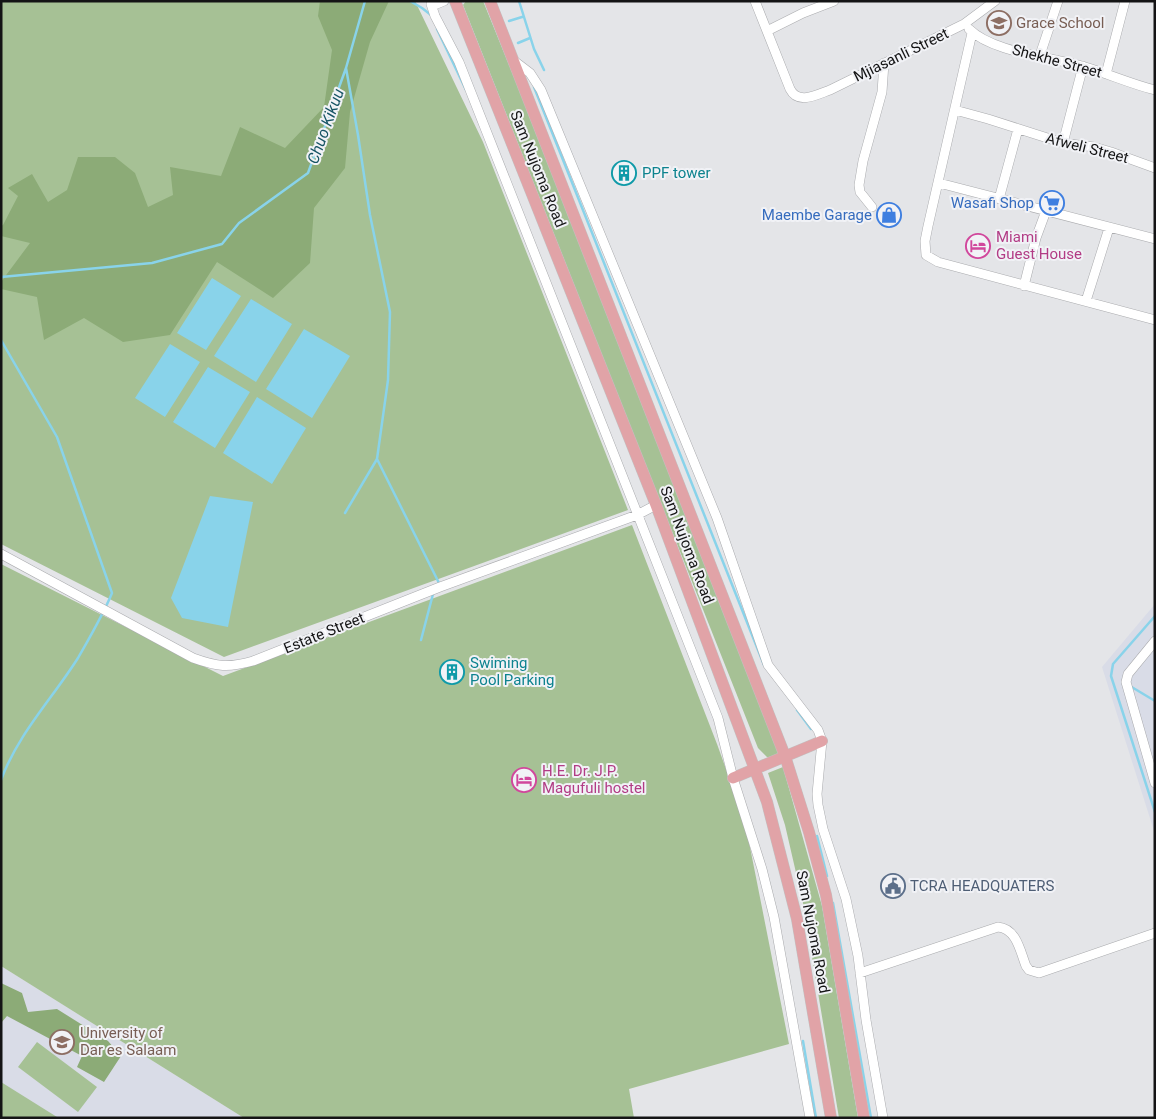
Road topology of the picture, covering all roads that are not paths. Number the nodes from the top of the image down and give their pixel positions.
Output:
1 (444, 1) edge
2 (455, 1) edge
3 (490, 1) edge
4 (499, 1) edge
5 (755, 1) edge
6 (834, 1) edge
7 (1058, 1) edge
8 (1125, 1) edge
9 (988, 3) edge
10 (499, 24) junction
11 (964, 24) junction
12 (766, 31) junction
13 (972, 33) junction
14 (1039, 58) junction
15 (513, 60) junction
16 (884, 63) junction
17 (1083, 66) junction
18 (1106, 74) junction
19 (1155, 90) edge
20 (955, 110) junction
21 (1018, 129) junction
22 (1063, 143) junction
23 (1155, 168) edge
24 (939, 183) junction
25 (999, 199) junction
26 (872, 207) dead end
27 (1046, 210) junction
28 (1109, 228) junction
29 (1155, 239) edge
30 (1024, 286) junction
31 (1086, 301) junction
32 (1155, 320) edge
33 (656, 505) junction
34 (638, 515) junction
35 (1, 554) edge
36 (1155, 641) edge
37 (822, 741) junction
38 (785, 756) junction
39 (755, 769) junction
40 (733, 778) junction
41 (1155, 783) edge
42 (1155, 933) edge
43 (860, 973) junction
44 (810, 1118) edge
45 (831, 1118) edge
46 (864, 1118) edge
47 (883, 1118) edge

1 - 34 street
2 - 33 main road, Sam Nujoma Road
3 - 10 main road, Sam Nujoma Road
4 - 10 main road
5 - 12 street
6 - 12 street
7 - 14 street
8 - 18 street
9 - 11 street, Mjiasanli Street
10 - 15 main road, Sam Nujoma Road
11 - 13 street, Shekhe Street
11 - 16 street, Mjiasanli Street
12 - 16 street, Mjiasanli Street
13 - 14 street, Shekhe Street
13 - 20 street
14 - 17 street, Shekhe Street
15 - 37 street
15 - 38 main road, Sam Nujoma Road
16 - 26 street
17 - 18 street, Shekhe Street
17 - 22 street
18 - 19 street, Shekhe Street
20 - 21 street, Afweli Street
20 - 24 street
21 - 22 street, Afweli Street
21 - 25 street
22 - 23 street, Afweli Street
24 - 25 street
24 - 30 street
25 - 27 street
27 - 28 street
27 - 30 street
28 - 29 street
28 - 31 street
30 - 31 street
31 - 32 street
33 - 34 street, Estate Street
33 - 39 main road, Sam Nujoma Road
34 - 35 street, Estate Street
34 - 40 street
36 - 41 street
37 - 38 main road
37 - 43 street
38 - 39 main road
38 - 46 main road, Sam Nujoma Road
39 - 40 main road
39 - 45 main road, Sam Nujoma Road
40 - 44 street
42 - 43 street
43 - 47 street

